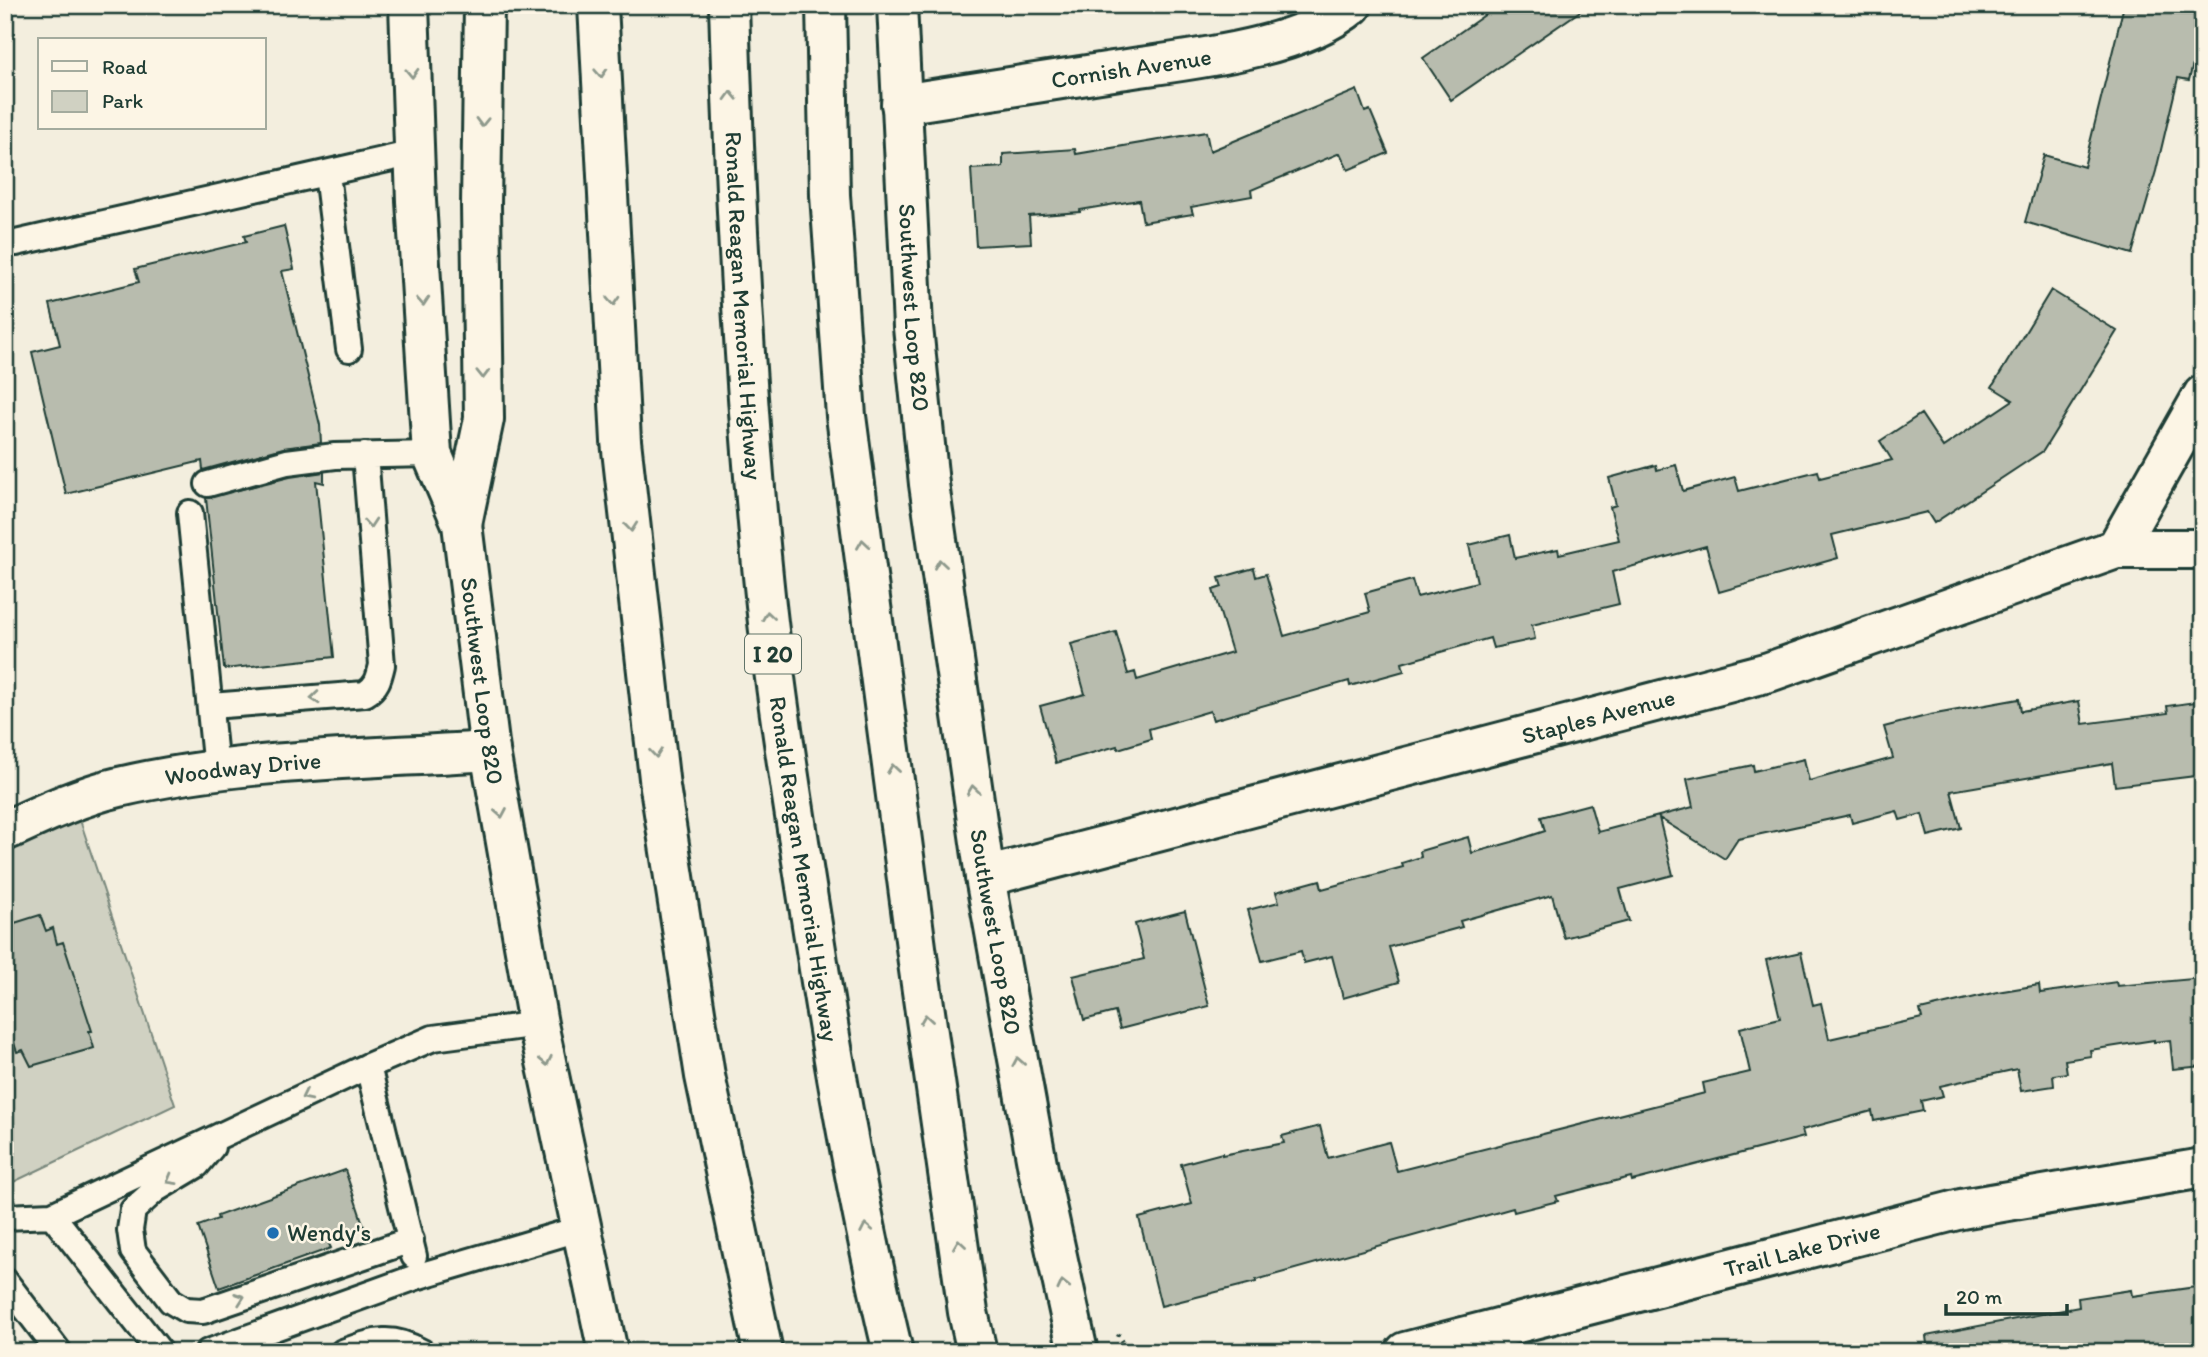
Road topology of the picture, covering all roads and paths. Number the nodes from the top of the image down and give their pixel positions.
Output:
1 (409, 5) edge
2 (484, 5) edge
3 (598, 5) edge
4 (729, 5) edge
5 (826, 5) edge
6 (897, 5) edge
7 (1352, 5) edge
8 (901, 104) junction
9 (414, 153) junction
10 (327, 174) junction
11 (16, 243) dead end
12 (349, 349) dead end
13 (2203, 395) edge
14 (432, 454) junction
15 (365, 455) junction
16 (208, 484) dead end
17 (190, 513) dead end
18 (462, 524) junction
19 (2116, 549) junction
20 (2203, 549) edge
21 (211, 706) junction
22 (490, 751) junction
23 (216, 769) junction
24 (5, 831) edge
25 (985, 877) junction
26 (538, 1024) junction
27 (368, 1066) junction
28 (222, 1136) junction
29 (2203, 1168) edge
30 (52, 1215) junction
31 (5, 1217) edge
32 (582, 1228) junction
33 (411, 1240) junction
34 (419, 1276) junction
35 (5, 1281) edge
36 (1247, 1345) dead end
37 (58, 1352) edge
38 (160, 1352) edge
39 (208, 1352) edge
40 (343, 1352) edge
41 (422, 1352) edge
42 (608, 1352) edge
43 (763, 1352) edge
44 (893, 1352) edge
45 (977, 1352) edge
46 (1079, 1352) edge
47 (1220, 1352) edge
48 (1405, 1352) edge

1 -> 9 main road, Southwest Loop 820
2 -> 18 main road
3 -> 43 main road
44 -> 4 main road, Ronald Reagan Memorial Highway / I 20
45 -> 5 main road
6 - 8 main road, Southwest Loop 820
7 - 8 main road, Cornish Avenue
25 -> 8 main road, Southwest Loop 820
9 - 10 lane
9 -> 14 main road, Southwest Loop 820
10 - 11 lane
10 - 12 lane
13 - 19 main road
14 - 15 lane
14 - 18 main road, Southwest Loop 820
15 - 16 lane
15 -> 21 lane
17 - 21 lane
18 - 22 main road, Southwest Loop 820
19 - 20 main road, Staples Avenue
19 - 25 main road, Staples Avenue
21 - 23 lane
22 - 23 main road, Woodway Drive
22 -> 26 main road, Southwest Loop 820
23 - 24 main road, Woodway Drive
46 -> 25 main road, Southwest Loop 820
26 - 27 lane
26 -> 32 main road, Southwest Loop 820
27 -> 28 lane
27 - 33 lane
28 - 30 lane
28 -> 33 lane
29 - 48 main road, Trail Lake Drive
30 - 31 lane
30 - 38 lane
32 - 34 lane
32 - 42 main road, Southwest Loop 820
33 - 34 lane
34 - 39 lane
35 - 37 lane
36 - 47 path
40 - 41 lane

